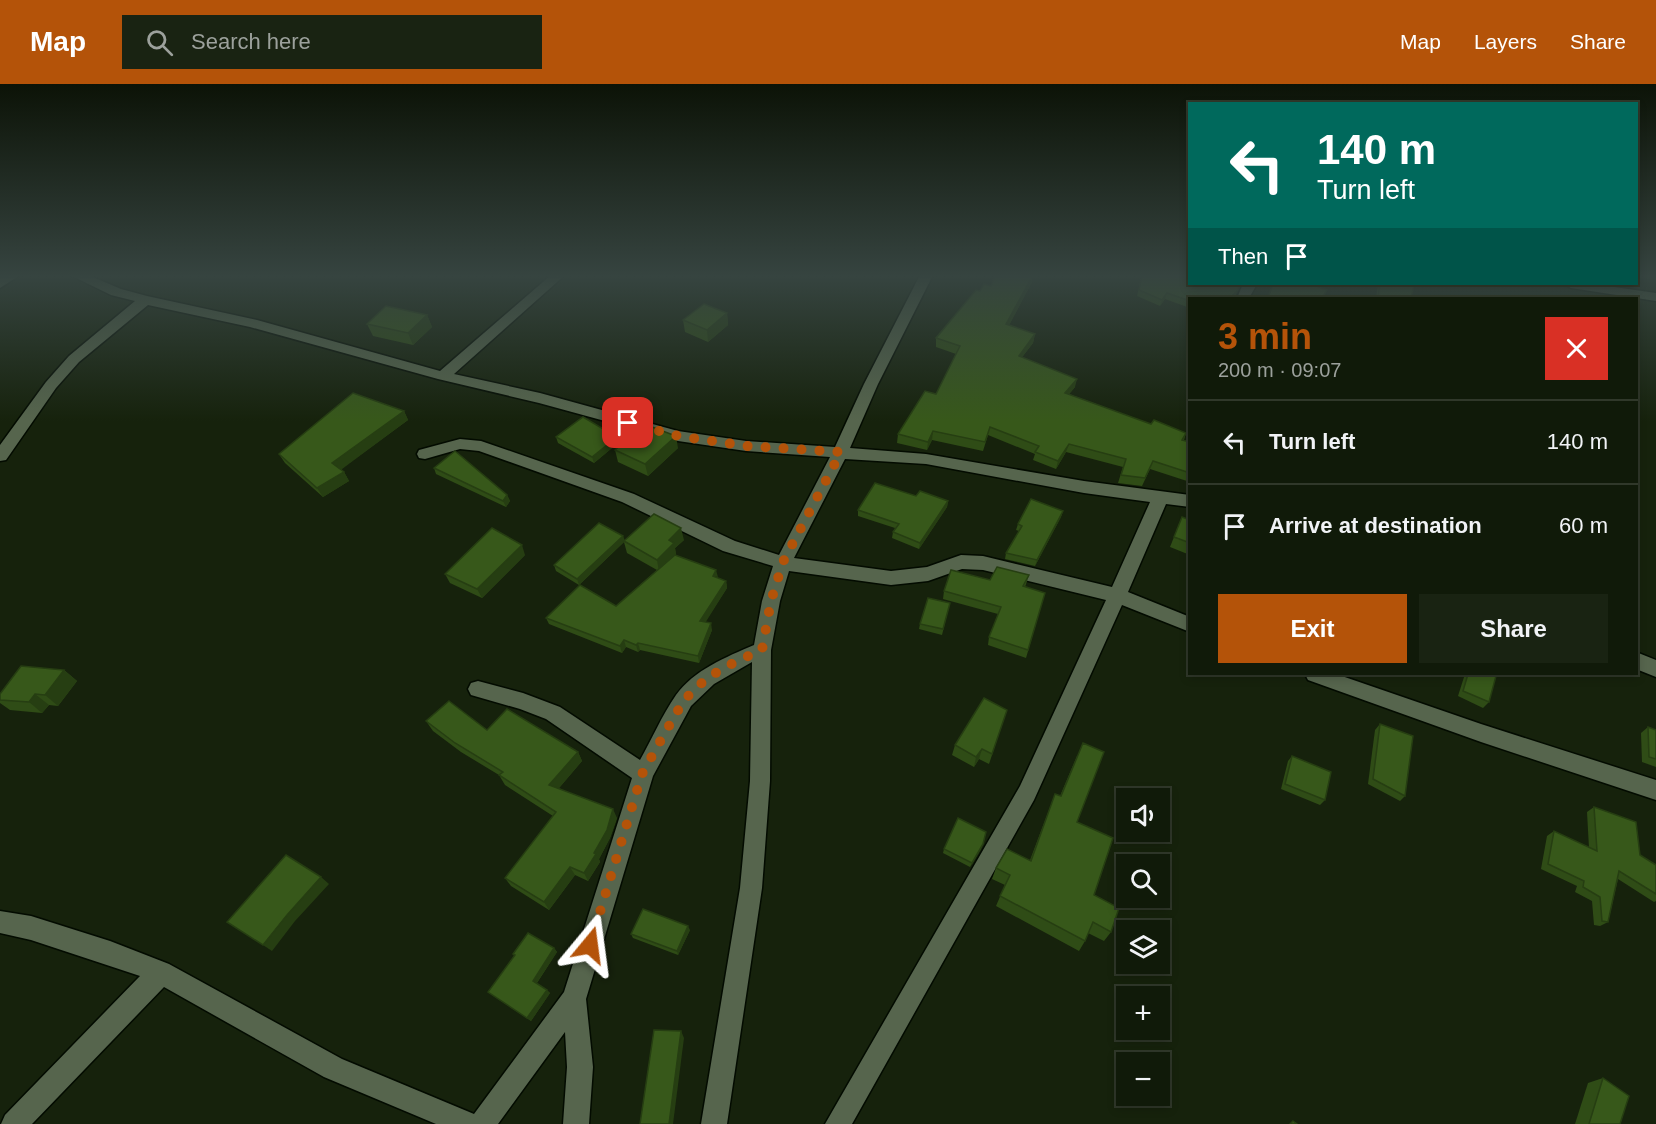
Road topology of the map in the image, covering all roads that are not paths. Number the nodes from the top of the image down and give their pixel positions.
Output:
1 (117, 324) edge
2 (254, 324) edge
3 (503, 324) edge
4 (902, 324) edge
5 (443, 376) junction
6 (841, 452) junction
7 (425, 454) dead end
8 (0, 456) edge
9 (1160, 498) junction
10 (1188, 501) edge
11 (783, 562) junction
12 (1116, 595) junction
13 (1188, 624) edge
14 (762, 650) junction
15 (1638, 661) edge
16 (1656, 669) edge
17 (1317, 675) edge
18 (478, 689) dead end
19 (642, 774) junction
20 (1656, 790) edge
21 (0, 922) edge
22 (161, 972) junction
23 (574, 999) junction
24 (14, 1124) edge
25 (467, 1124) edge
26 (482, 1124) edge
27 (576, 1124) edge
28 (714, 1124) edge
29 (838, 1124) edge

1 - 8 street
2 - 5 street
3 - 5 street
4 - 6 street
5 - 6 street
6 - 9 street
6 - 11 street
7 - 11 street
9 - 10 street
9 - 12 street
11 - 12 street
11 - 14 street
12 - 13 street
12 - 29 street
14 - 19 street
14 - 28 street
15 - 16 street
17 - 20 street
18 - 19 street
19 - 23 street
21 - 22 street
22 - 24 street
22 - 25 street
23 - 26 street
23 - 27 street

